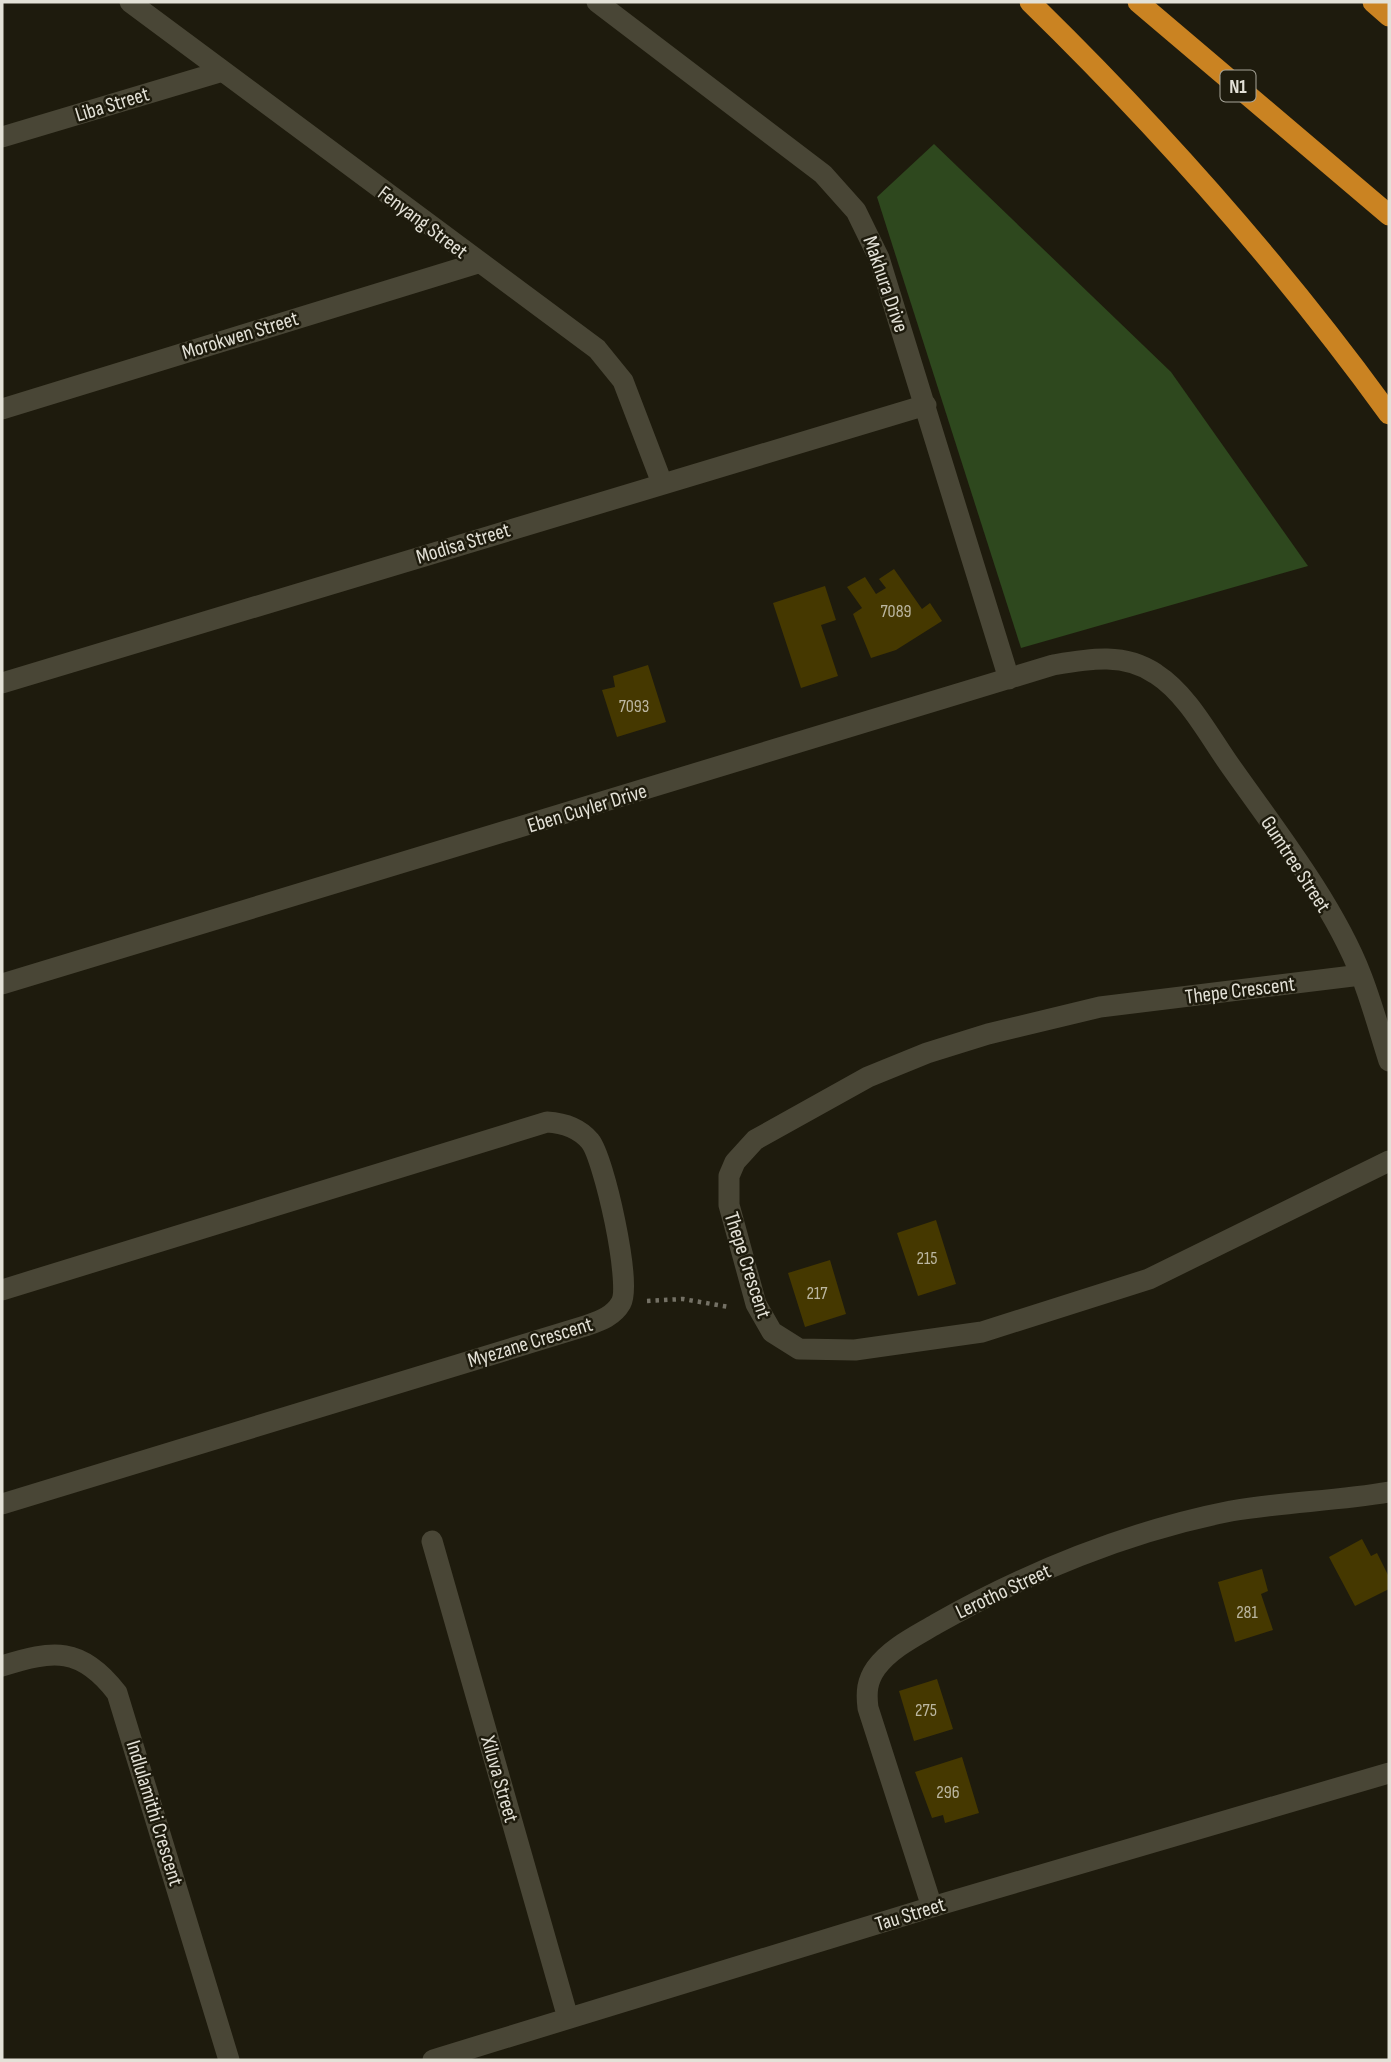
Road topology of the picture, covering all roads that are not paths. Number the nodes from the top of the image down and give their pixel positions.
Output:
1 (130, 2) edge
2 (597, 2) edge
3 (1030, 2) edge
4 (1138, 2) edge
5 (1373, 2) edge
6 (1389, 16) edge
7 (223, 71) junction
8 (2, 137) edge
9 (1389, 215) edge
10 (478, 263) junction
11 (926, 405) junction
12 (2, 409) edge
13 (1389, 414) edge
14 (663, 483) junction
15 (1009, 678) junction
16 (2, 683) edge
17 (1169, 685) joint
18 (1361, 975) junction
19 (2, 984) edge
20 (1389, 1061) edge
21 (1389, 1161) edge
22 (2, 1290) edge
23 (1389, 1492) edge
24 (2, 1504) edge
25 (432, 1541) dead end
26 (2, 1666) edge
27 (1389, 1773) edge
28 (932, 1907) junction
29 (568, 2018) junction
30 (229, 2060) edge
31 (433, 2060) edge

1 - 7 street, Fenyang Street
2 - 11 street, Makhura Drive
3 - 13 highway
4 - 9 highway, N1
5 - 6 highway
7 - 8 street, Liba Street
7 - 10 street, Fenyang Street
10 - 12 street, Morokwen Street
10 - 14 street, Fenyang Street
11 - 14 street, Modisa Street
11 - 15 street, Makhura Drive
14 - 16 street, Modisa Street
15 - 17 street, Eben Cuyler Drive
15 - 19 street, Eben Cuyler Drive
17 - 18 street, Gumtree Street
18 - 20 street, Gumtree Street
18 - 21 street, Thepe Crescent
22 - 24 street, Myezane Crescent
23 - 28 street, Lerotho Street
25 - 29 street, Xiluva Street
26 - 30 street, Indlulamithi Crescent
27 - 28 street, Tau Street
28 - 29 street, Tau Street
29 - 31 street, Tau Street

